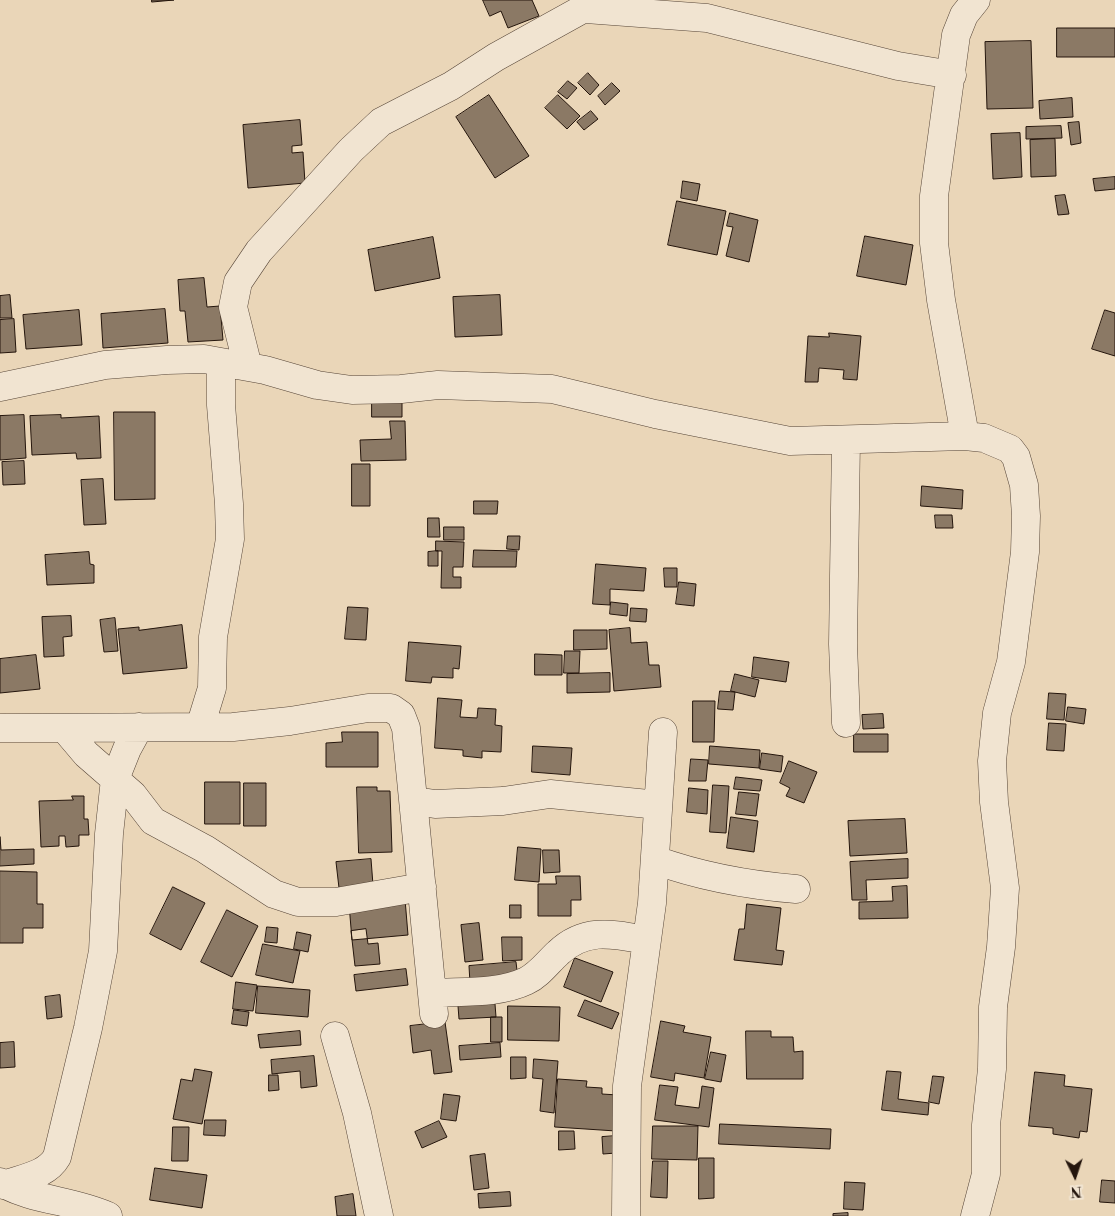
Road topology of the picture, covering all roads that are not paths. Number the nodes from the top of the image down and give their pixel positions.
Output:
1 (976, 0) edge
2 (592, 4) edge
3 (952, 75) junction
4 (221, 362) junction
5 (248, 367) junction
6 (0, 388) edge
7 (965, 436) junction
8 (846, 440) junction
9 (846, 723) dead end
10 (139, 727) junction
11 (200, 727) junction
12 (0, 728) edge
13 (64, 728) junction
14 (663, 732) dead end
15 (115, 779) junction
16 (415, 801) junction
17 (658, 805) junction
18 (655, 860) junction
19 (422, 887) junction
20 (796, 889) dead end
21 (648, 940) junction
22 (334, 1036) dead end
23 (2, 1184) edge
24 (108, 1216) edge
25 (379, 1216) edge
26 (626, 1216) edge
27 (975, 1216) edge

1 - 3 street
2 - 3 street
2 - 5 street
3 - 7 street
4 - 5 street
4 - 6 street
4 - 11 street
5 - 8 street
7 - 8 street
7 - 27 street
8 - 9 street
10 - 11 street
10 - 13 street
10 - 15 street
11 - 16 street
12 - 13 street
13 - 15 street
14 - 17 street
15 - 19 street
15 - 23 street
16 - 17 street
16 - 19 street
17 - 18 street
18 - 20 street
18 - 21 street
19 - 21 street
21 - 26 street
22 - 25 street
23 - 24 street

